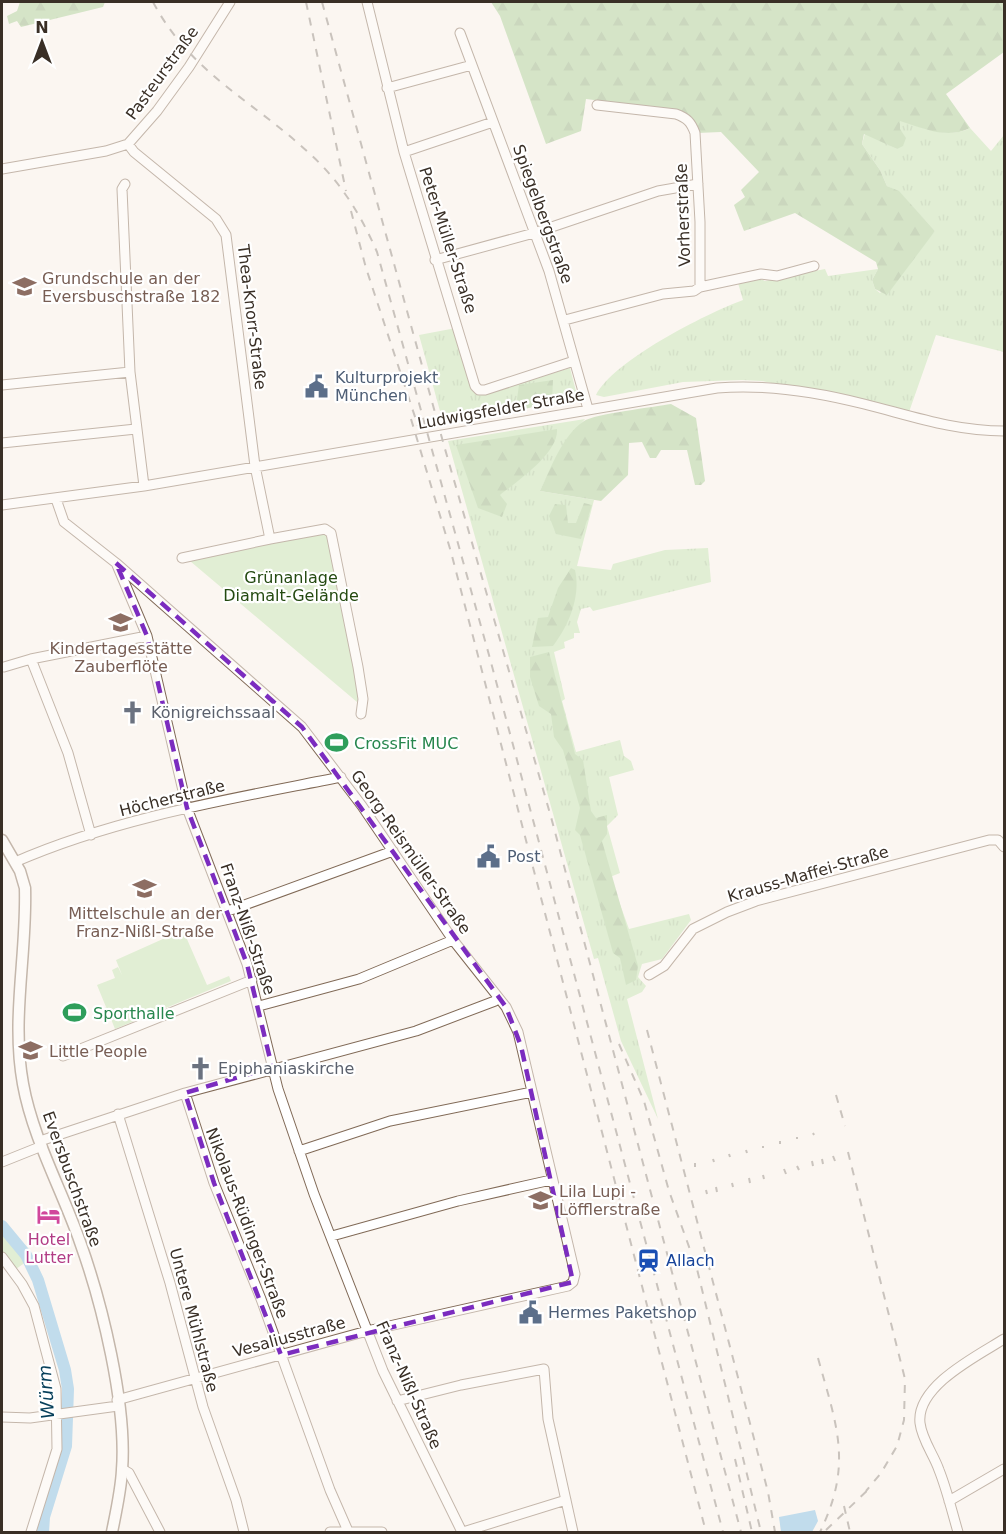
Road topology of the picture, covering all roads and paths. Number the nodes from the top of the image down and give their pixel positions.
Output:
1 (230, 2) edge
2 (367, 2) edge
3 (460, 33) dead end
4 (472, 65) junction
5 (387, 88) junction
6 (597, 105) dead end
7 (493, 122) junction
8 (128, 144) junction
9 (404, 152) junction
10 (2, 169) edge
11 (125, 184) dead end
12 (698, 184) junction
13 (534, 233) junction
14 (435, 260) junction
15 (814, 266) dead end
16 (700, 287) junction
17 (565, 320) junction
18 (574, 361) junction
19 (130, 372) junction
20 (2, 385) edge
21 (588, 409) junction
22 (136, 429) junction
23 (1005, 431) edge
24 (2, 443) edge
25 (255, 466) junction
26 (144, 486) junction
27 (56, 499) junction
28 (2, 505) edge
29 (270, 539) junction
30 (182, 558) dead end
31 (116, 563) junction
32 (147, 636) junction
33 (32, 659) junction
34 (4, 667) dead end
35 (361, 714) dead end
36 (340, 777) junction
37 (188, 808) junction
38 (91, 835) junction
39 (2, 840) edge
40 (1001, 843) edge
41 (393, 851) junction
42 (15, 862) junction
43 (228, 911) junction
44 (453, 940) junction
45 (649, 975) dead end
46 (252, 981) junction
47 (497, 998) junction
48 (259, 1006) junction
49 (63, 1056) dead end
50 (272, 1067) junction
51 (532, 1092) junction
52 (185, 1093) junction
53 (118, 1114) junction
54 (41, 1144) junction
55 (299, 1151) junction
56 (2, 1162) edge
57 (551, 1180) junction
58 (332, 1236) junction
59 (2, 1257) edge
60 (573, 1282) joint
61 (368, 1331) junction
62 (1005, 1339) edge
63 (280, 1355) junction
64 (196, 1379) junction
65 (397, 1401) junction
66 (118, 1403) junction
67 (59, 1415) junction
68 (2, 1417) edge
69 (123, 1469) junction
70 (1005, 1469) edge
71 (566, 1500) junction
72 (949, 1501) junction
73 (348, 1531) junction
74 (31, 1533) edge
75 (112, 1533) edge
76 (160, 1533) edge
77 (244, 1533) edge
78 (330, 1533) edge
79 (382, 1533) edge
80 (462, 1533) edge
81 (573, 1533) edge
82 (957, 1533) edge

1 - 8 street, Pasteurstraße
2 - 5 street, Peter-Müller-Straße
3 - 4 street, Spiegelbergstraße
4 - 5 street
4 - 7 street, Spiegelbergstraße
5 - 9 street, Peter-Müller-Straße
6 - 12 street, Vorherstraße
7 - 9 street
7 - 13 street, Spiegelbergstraße
8 - 10 street, Pasteurstraße
8 - 25 street, Thea-Knorr-Straße
9 - 14 street, Peter-Müller-Straße
11 - 19 street
12 - 13 street
12 - 16 street, Vorherstraße
13 - 14 street
13 - 17 street, Spiegelbergstraße
14 - 18 street, Peter-Müller-Straße
15 - 16 street, Vorherstraße
16 - 17 street
17 - 18 street, Spiegelbergstraße
18 - 21 street, Spiegelbergstraße
19 - 20 street
19 - 22 street
21 - 23 street, Ludwigsfelder Straße
21 - 25 street, Ludwigsfelder Straße
22 - 24 street
22 - 26 street
25 - 26 street, Ludwigsfelder Straße
25 - 29 street, Thea-Knorr-Straße
26 - 27 street, Ludwigsfelder Straße
27 - 28 street, Ludwigsfelder Straße
27 - 31 street, Georg-Reismüller-Straße
29 - 30 street
29 - 35 street
31 - 32 street, Franz-Nißl-Straße
31 - 36 street, Georg-Reismüller-Straße
32 - 33 street
32 - 37 street, Franz-Nißl-Straße
33 - 34 street
33 - 38 street
36 - 37 street, Höcherstraße
36 - 41 street, Georg-Reismüller-Straße
37 - 38 street, Höcherstraße
37 - 43 street, Franz-Nißl-Straße
38 - 42 street, Höcherstraße
39 - 42 main road, Eversbuschstraße
40 - 45 street, Krauss-Maffei-Straße
41 - 43 street
41 - 44 street, Georg-Reismüller-Straße
42 - 54 main road, Eversbuschstraße
43 - 46 street, Franz-Nißl-Straße
44 - 47 street, Georg-Reismüller-Straße
44 - 48 street
46 - 48 street, Franz-Nißl-Straße
46 - 49 street
47 - 50 street
47 - 51 street, Georg-Reismüller-Straße
48 - 50 street, Franz-Nißl-Straße
50 - 52 street
50 - 55 street, Franz-Nißl-Straße
51 - 55 street
51 - 57 street, Georg-Reismüller-Straße
52 - 53 street
52 - 63 street, Nikolaus-Rüdinger-Straße
53 - 54 street
53 - 64 street, Untere Mühlstraße
54 - 56 street
54 - 66 main road, Eversbuschstraße
55 - 58 street, Franz-Nißl-Straße
57 - 58 street
57 - 60 street, Georg-Reismüller-Straße
58 - 61 street, Franz-Nißl-Straße
59 - 67 street
60 - 61 street, Vesaliusstraße
61 - 63 street, Vesaliusstraße
61 - 65 street, Franz-Nißl-Straße
62 - 72 street
63 - 64 street, Vesaliusstraße
63 - 73 street, Nikolaus-Rüdinger-Straße
64 - 66 street, Vesaliusstraße
64 - 77 street, Untere Mühlstraße
65 - 71 street
65 - 80 street, Franz-Nißl-Straße
66 - 67 street, Vesaliusstraße
66 - 69 main road, Eversbuschstraße
67 - 68 street, Vesaliusstraße
67 - 74 street
69 - 75 main road, Eversbuschstraße
69 - 76 street
70 - 72 street
71 - 80 street
71 - 81 street
72 - 82 street
73 - 78 street
73 - 79 street

